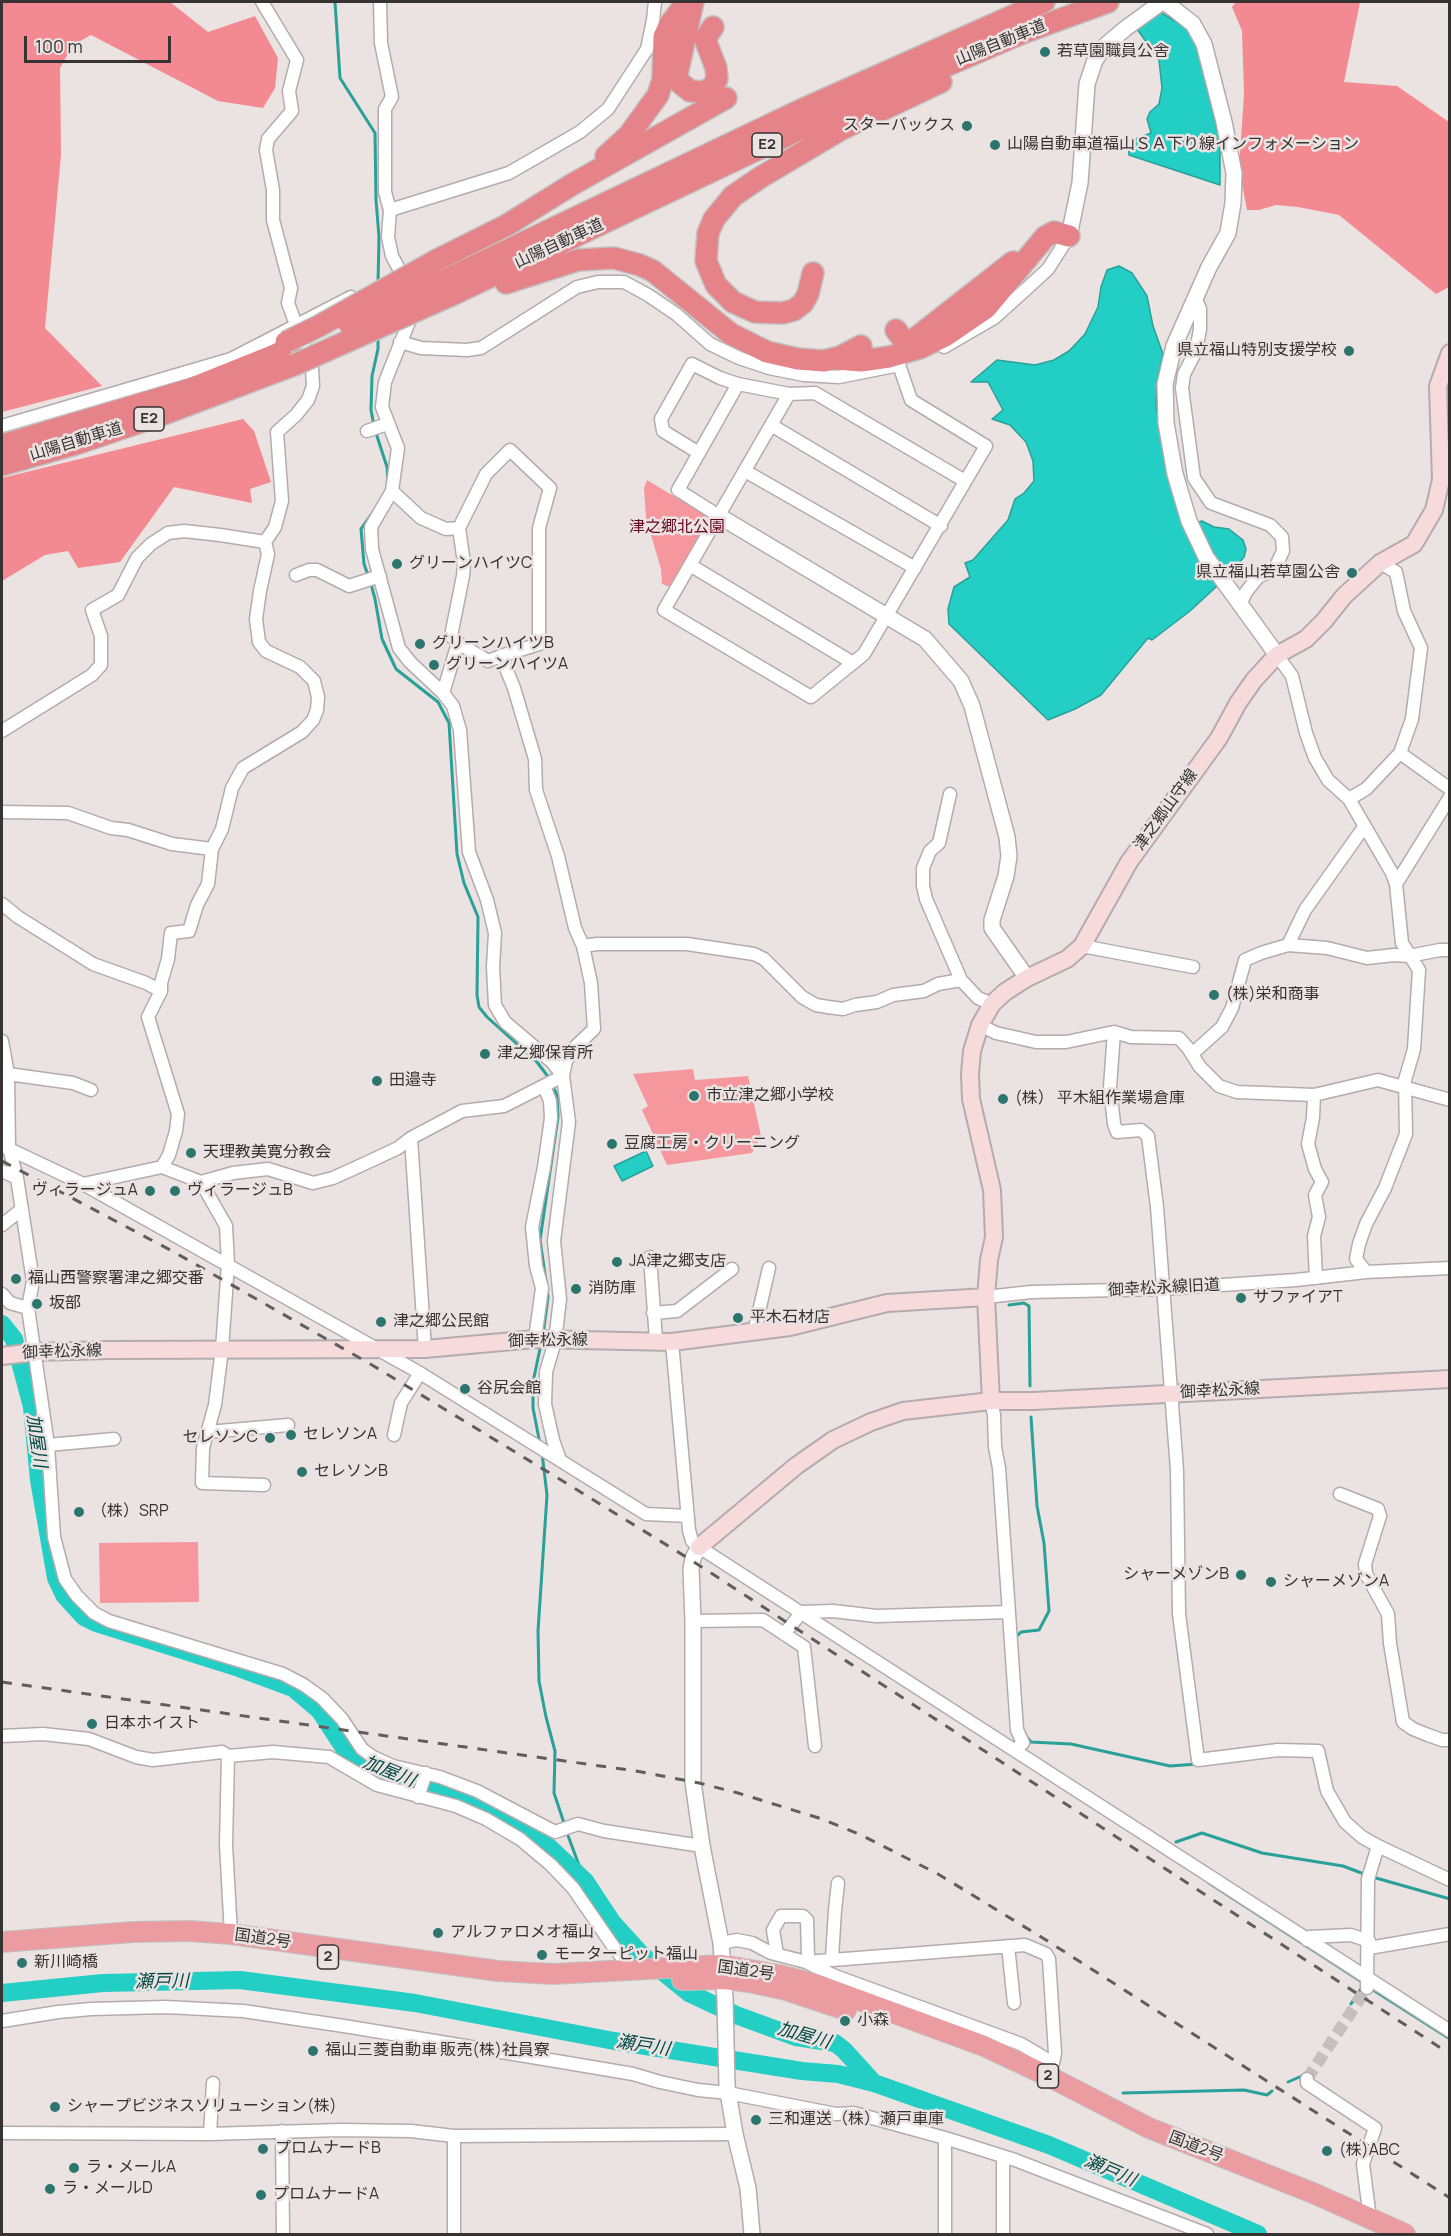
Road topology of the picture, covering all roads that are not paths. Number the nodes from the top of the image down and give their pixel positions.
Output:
1 (262, 2) edge
2 (380, 2) edge
3 (655, 2) edge
4 (687, 2) edge
5 (693, 2) edge
6 (1044, 2) edge
7 (1108, 2) edge
8 (1164, 2) edge
9 (1086, 9) junction
10 (713, 27) dead end
11 (726, 98) dead end
12 (573, 184) junction
13 (390, 210) junction
14 (1069, 236) junction
15 (401, 272) junction
16 (813, 273) dead end
17 (451, 292) junction
18 (1195, 297) junction
19 (896, 330) dead end
20 (400, 342) junction
21 (291, 345) junction
22 (861, 346) dead end
23 (1449, 353) edge
24 (834, 359) junction
25 (899, 365) junction
26 (738, 384) junction
27 (789, 394) junction
28 (387, 424) junction
29 (2, 426) edge
30 (771, 426) junction
31 (367, 431) dead end
32 (2, 445) edge
33 (699, 453) junction
34 (2, 465) edge
35 (745, 471) junction
36 (965, 481) junction
37 (392, 491) junction
38 (719, 516) junction
39 (941, 526) junction
40 (459, 528) junction
41 (265, 542) junction
42 (1380, 563) junction
43 (690, 565) junction
44 (915, 568) junction
45 (296, 575) dead end
46 (380, 576) junction
47 (1240, 605) junction
48 (887, 616) junction
49 (458, 643) junction
50 (1277, 655) junction
51 (501, 656) junction
52 (853, 663) junction
53 (443, 693) junction
54 (2, 731) edge
55 (1400, 753) junction
56 (1449, 789) edge
57 (950, 794) dead end
58 (1449, 797) edge
59 (1349, 799) junction
60 (2, 812) edge
61 (1364, 827) junction
62 (212, 849) junction
63 (1396, 884) junction
64 (2, 904) edge
65 (1288, 945) junction
66 (583, 946) junction
67 (1083, 946) junction
68 (1449, 950) edge
69 (1409, 956) junction
70 (1193, 967) dead end
71 (1027, 978) junction
72 (961, 980) junction
73 (161, 991) junction
74 (992, 1004) junction
75 (980, 1025) junction
76 (1114, 1032) junction
77 (2, 1041) edge
78 (1192, 1054) junction
79 (8, 1074) junction
80 (563, 1076) junction
81 (544, 1086) junction
82 (1405, 1088) junction
83 (92, 1090) dead end
84 (1314, 1095) junction
85 (1449, 1100) edge
86 (411, 1138) junction
87 (5, 1147) edge
88 (162, 1167) junction
89 (544, 1167) junction
90 (562, 1169) junction
91 (2, 1171) edge
92 (17, 1178) junction
93 (201, 1182) junction
94 (83, 1184) junction
95 (22, 1209) junction
96 (2, 1225) edge
97 (650, 1257) dead end
98 (228, 1264) junction
99 (768, 1268) dead end
100 (732, 1269) dead end
101 (1449, 1269) edge
102 (1366, 1272) junction
103 (1316, 1278) junction
104 (1163, 1289) junction
105 (2, 1294) edge
106 (986, 1297) junction
107 (28, 1308) junction
108 (653, 1313) junction
109 (754, 1333) junction
110 (544, 1340) junction
111 (664, 1341) junction
112 (222, 1349) junction
113 (425, 1349) junction
114 (377, 1350) junction
115 (18, 1354) edge
116 (420, 1373) junction
117 (1449, 1379) edge
118 (1170, 1394) junction
119 (991, 1401) junction
120 (288, 1425) dead end
121 (208, 1432) junction
122 (393, 1435) dead end
123 (114, 1439) dead end
124 (48, 1445) junction
125 (560, 1460) junction
126 (264, 1485) dead end
127 (1340, 1494) dead end
128 (688, 1516) junction
129 (699, 1547) junction
130 (1009, 1612) junction
131 (799, 1615) junction
132 (693, 1621) junction
133 (784, 1634) junction
134 (2, 1736) edge
135 (1449, 1740) edge
136 (815, 1746) dead end
137 (1015, 1750) junction
138 (228, 1756) junction
139 (425, 1775) junction
140 (418, 1795) junction
141 (702, 1846) junction
142 (1378, 1846) junction
143 (1449, 1880) edge
144 (838, 1883) dead end
145 (231, 1934) junction
146 (1449, 1934) edge
147 (1307, 1940) junction
148 (2, 1942) edge
149 (721, 1943) junction
150 (1369, 1944) junction
151 (1008, 1946) junction
152 (2, 1952) edge
153 (777, 1954) junction
154 (832, 1958) junction
155 (806, 1962) junction
156 (723, 1972) junction
157 (643, 1973) junction
158 (832, 1983) junction
159 (1368, 1983) junction
160 (1014, 2003) dead end
161 (2, 2021) edge
162 (1449, 2031) edge
163 (1051, 2069) junction
164 (1307, 2079) dead end
165 (213, 2083) dead end
166 (727, 2089) junction
167 (282, 2131) junction
168 (2, 2133) edge
169 (210, 2134) junction
170 (735, 2134) junction
171 (454, 2136) junction
172 (945, 2138) junction
173 (1003, 2157) junction
174 (1374, 2227) edge
175 (283, 2235) edge
176 (454, 2235) edge
177 (752, 2235) edge
178 (945, 2235) edge
179 (1003, 2235) edge
180 (1207, 2235) edge
181 (1405, 2235) edge

1 - 21 street
2 - 13 street
3 - 13 street
4 - 12 highway
5 - 10 highway
6 - 17 highway, 山陽自動車道 / E2
7 - 9 highway, 山陽自動車道 / E2
8 - 14 street
8 - 18 street
9 - 16 highway
9 - 17 highway, 山陽自動車道 / E2
11 - 12 highway
12 - 21 highway, bridge
13 - 15 street
14 - 19 highway
14 - 24 highway
14 - 25 street
15 - 20 street
15 - 21 street
17 - 21 highway, 山陽自動車道 / E2, bridge
17 - 21 highway, 山陽自動車道 / E2, bridge
17 - 24 highway
18 - 47 street
18 - 47 street
20 - 25 street
20 - 28 street
21 - 29 street
21 - 32 highway, 山陽自動車道 / E2
21 - 34 highway, 山陽自動車道 / E2
21 - 41 street
22 - 24 highway
23 - 42 main road, 津之郷山守線
25 - 36 street
26 - 27 street
26 - 33 street
26 - 33 street
27 - 30 street
27 - 36 street
28 - 31 street
28 - 37 street
30 - 35 street
30 - 39 street
33 - 38 street
35 - 38 street
35 - 44 street
36 - 39 street
37 - 40 street
37 - 46 street
38 - 43 street
38 - 48 street
39 - 44 street
40 - 49 street
40 - 51 street
41 - 54 street
41 - 62 street
42 - 50 main road, 津之郷山守線
42 - 55 street
43 - 52 street
43 - 52 street
44 - 48 street
45 - 46 street
46 - 53 street
47 - 50 street
48 - 52 street
48 - 71 street
49 - 51 street
49 - 53 street
50 - 59 street
50 - 67 main road, 津之郷山守線
51 - 66 street
53 - 80 street
55 - 56 street
55 - 59 street
57 - 72 street
58 - 63 street
59 - 61 street
60 - 62 street
61 - 63 street
61 - 65 street
62 - 73 street
63 - 69 street
64 - 73 street
65 - 69 street
65 - 78 street
66 - 72 street
66 - 80 street
67 - 70 street
67 - 71 main road, 津之郷山守線
68 - 69 street
69 - 82 street
71 - 74 main road, 津之郷山守線
72 - 74 street
73 - 88 street
74 - 75 main road, 津之郷山守線
75 - 76 street
75 - 106 main road, 津之郷山守線
76 - 78 street
76 - 104 street
77 - 79 street
78 - 84 street
79 - 83 street
79 - 87 street
80 - 81 street
80 - 90 street
81 - 86 street
81 - 89 street
82 - 84 street
82 - 85 street
82 - 102 street
84 - 103 street
86 - 93 street
86 - 113 street
87 - 92 street
87 - 94 street
88 - 93 street
88 - 94 street
89 - 90 street
89 - 110 street
90 - 110 street
91 - 92 street
92 - 95 street
93 - 98 street
94 - 98 street
95 - 96 street
95 - 107 street
97 - 108 street
98 - 112 street
98 - 114 street
99 - 109 street
100 - 108 street
101 - 102 street, 御幸松永線旧道
102 - 103 street, 御幸松永線旧道
103 - 104 street, 御幸松永線旧道
104 - 106 street, 御幸松永線旧道
104 - 118 street
105 - 107 street
106 - 109 main road, 御幸松永線
106 - 119 main road
107 - 115 street
108 - 111 street
109 - 111 main road, 御幸松永線
110 - 111 main road, 御幸松永線
110 - 113 main road, 御幸松永線
110 - 125 street
111 - 128 street
112 - 114 main road, 御幸松永線
112 - 115 main road, 御幸松永線
112 - 121 street
113 - 114 main road, 御幸松永線
114 - 116 street
115 - 124 street
116 - 122 street
116 - 125 street
117 - 118 main road, 御幸松永線
118 - 119 main road, 御幸松永線
118 - 142 street
119 - 129 main road, 御幸松永線
119 - 130 street
120 - 121 street
121 - 126 street
123 - 124 street
124 - 139 street
125 - 128 street
127 - 135 street
128 - 129 street
129 - 131 street
129 - 132 street
130 - 131 street
130 - 137 street
131 - 133 street
131 - 137 street
132 - 133 street
132 - 141 street
133 - 136 street
134 - 138 street
137 - 147 street
138 - 140 street
138 - 145 street
139 - 140 street
139 - 141 street
140 - 157 street
141 - 149 street
142 - 143 street
142 - 150 street
144 - 154 street
145 - 148 highway, 国道2号 / 2
145 - 157 highway, 国道2号 / 2
146 - 150 street
147 - 150 street
147 - 159 street
149 - 153 street
149 - 156 street
150 - 159 street
151 - 154 street
151 - 160 street
151 - 163 street
152 - 157 highway, 国道2号 / 2
153 - 155 street
153 - 155 street
154 - 155 street
155 - 158 street
156 - 157 highway, 国道2号 / 2
156 - 158 highway, 国道2号 / 2
156 - 166 street
156 - 174 highway, 国道2号 / 2
158 - 163 highway, 国道2号 / 2
159 - 162 street
161 - 166 street
163 - 174 highway, 国道2号 / 2
164 - 174 street
165 - 169 street
166 - 170 street
166 - 172 street
167 - 169 street
167 - 171 street
167 - 175 street
168 - 169 street
170 - 171 street
170 - 177 street
171 - 176 street
172 - 173 street
172 - 178 street
173 - 179 street
173 - 180 street
174 - 181 highway, 国道2号 / 2

